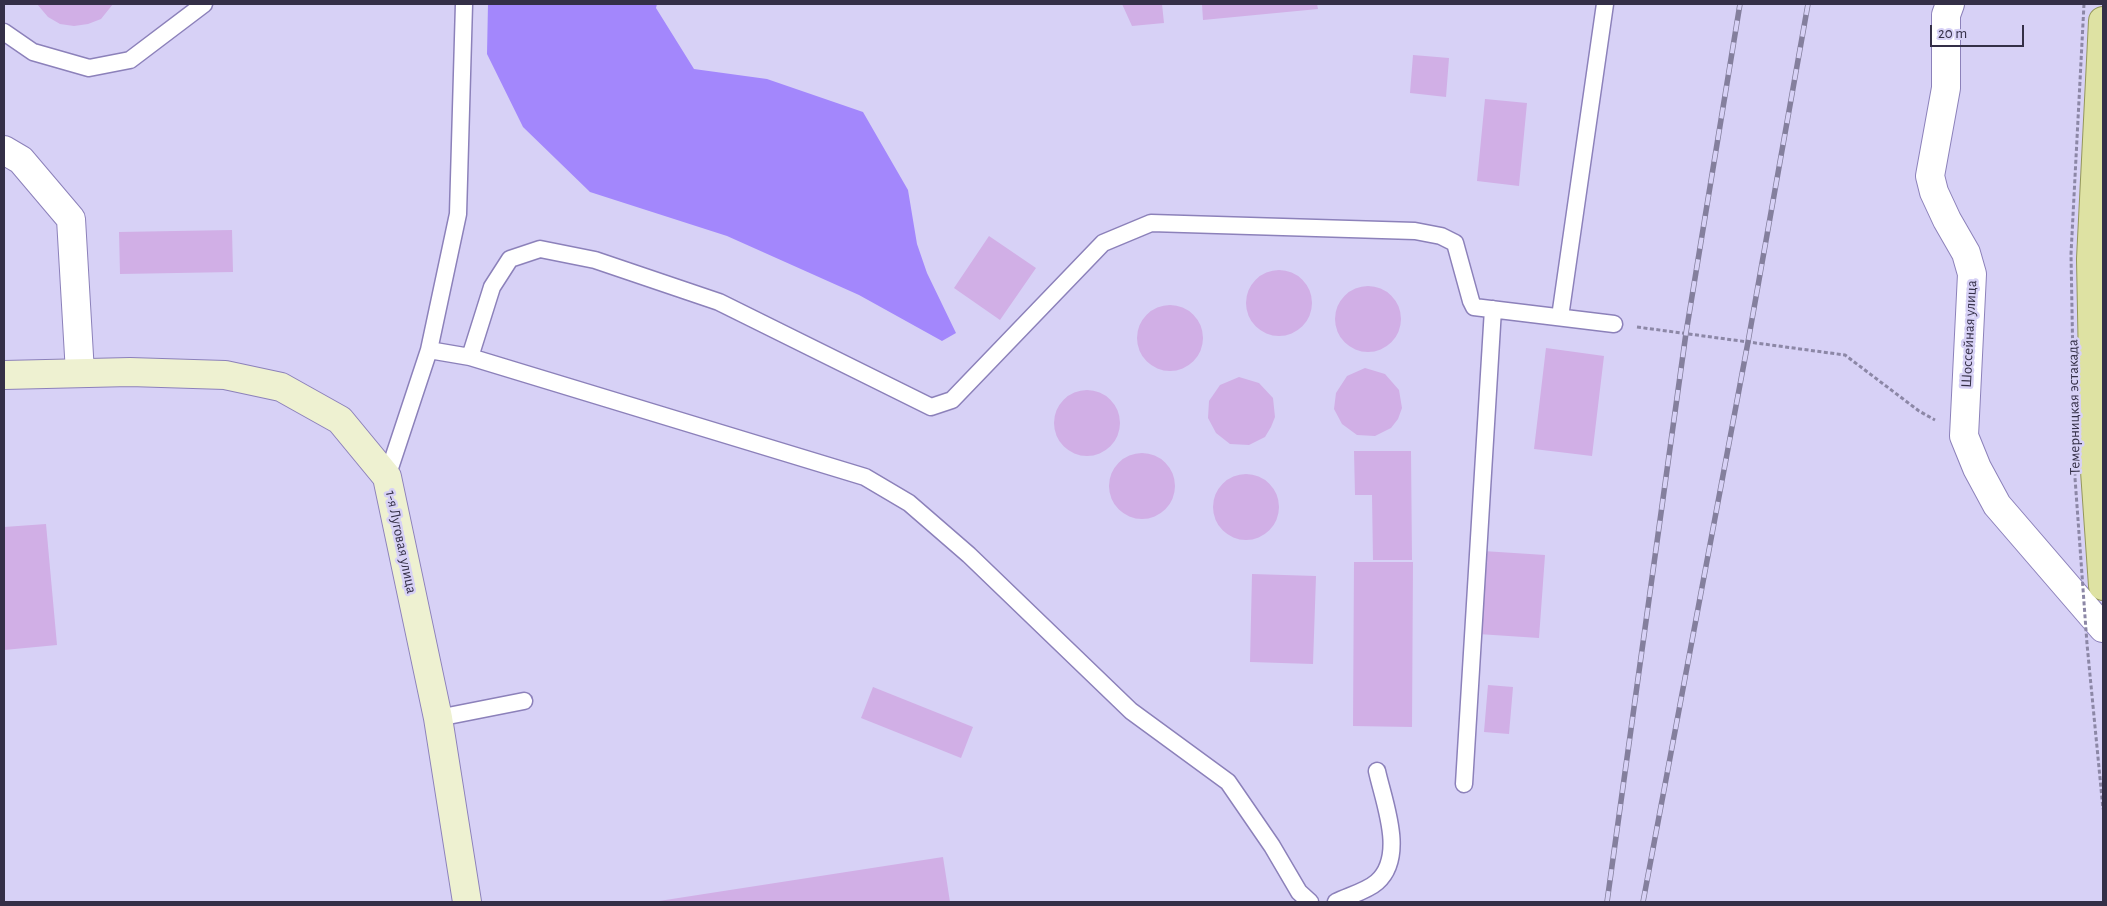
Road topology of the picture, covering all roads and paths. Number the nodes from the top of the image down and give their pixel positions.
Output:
1 (204, 4) edge
2 (464, 4) edge
3 (1605, 4) edge
4 (1950, 4) edge
5 (2084, 4) edge
6 (2103, 21) edge
7 (4, 32) edge
8 (4, 150) edge
9 (1492, 309) junction
10 (1560, 317) junction
11 (1614, 324) joint
12 (429, 350) junction
13 (470, 357) junction
14 (80, 373) junction
15 (4, 375) edge
16 (1964, 436) junction
17 (387, 477) junction
18 (2103, 586) edge
19 (2103, 628) edge
20 (524, 701) dead end
21 (438, 718) junction
22 (1377, 771) dead end
23 (1464, 784) dead end
24 (2103, 809) edge
25 (467, 902) edge
26 (1310, 902) edge
27 (1336, 902) edge

1 - 7 lane
2 - 12 lane
3 - 10 lane
4 - 16 street, Шоссейная улица
5 - 24 path, Темерницкая эстакада, bridge
6 - 18 main road, Темерницкая эстакада
8 - 14 street
9 - 10 lane
9 - 13 lane
9 - 23 lane
10 - 11 lane
11 - 16 path
12 - 13 lane
12 - 17 lane
13 - 26 lane
14 - 15 main road, 1-я Луговая улица
14 - 17 main road, 1-я Луговая улица
16 - 19 street, Шоссейная улица
17 - 21 main road, 1-я Луговая улица
20 - 21 lane
21 - 25 main road, 1-я Луговая улица
22 - 27 lane

